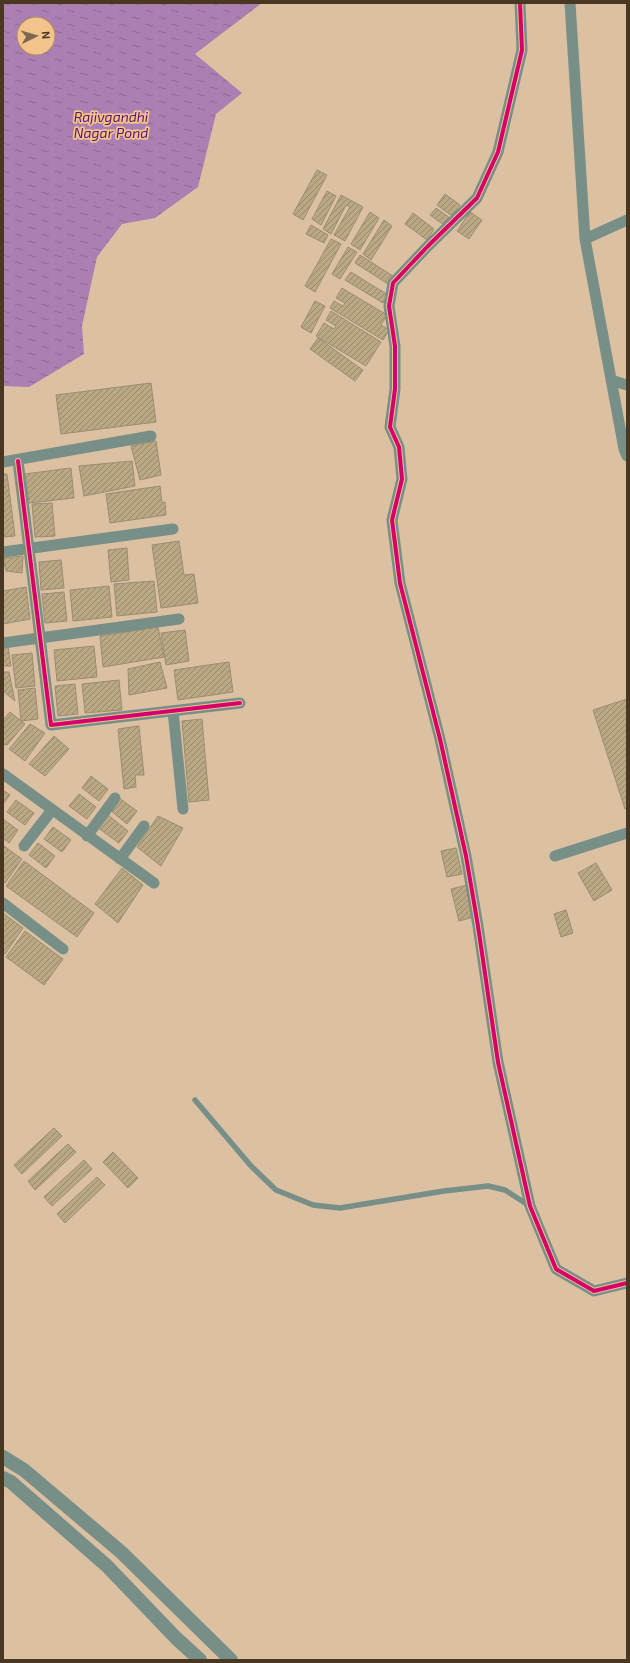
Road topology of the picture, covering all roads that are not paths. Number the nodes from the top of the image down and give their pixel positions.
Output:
1 (520, 3) edge
2 (570, 3) edge
3 (627, 220) edge
4 (585, 239) junction
5 (611, 380) junction
6 (627, 385) edge
7 (152, 436) dead end
8 (627, 456) edge
9 (18, 461) junction
10 (3, 462) edge
11 (173, 529) dead end
12 (29, 549) junction
13 (3, 552) edge
14 (179, 619) dead end
15 (40, 638) junction
16 (3, 643) edge
17 (240, 703) dead end
18 (173, 711) junction
19 (3, 774) edge
20 (115, 798) dead end
21 (184, 809) dead end
22 (52, 810) junction
23 (144, 826) dead end
24 (627, 833) edge
25 (87, 836) junction
26 (24, 846) dead end
27 (555, 856) dead end
28 (120, 859) junction
29 (154, 883) dead end
30 (3, 903) edge
31 (63, 949) dead end
32 (195, 1100) dead end
33 (530, 1206) junction
34 (627, 1283) edge
35 (3, 1457) edge
36 (3, 1478) edge
37 (200, 1660) edge
38 (231, 1660) edge

1 - 33 street
2 - 4 street
3 - 4 street
4 - 5 street
5 - 6 street
5 - 8 street
7 - 9 street
9 - 10 street
9 - 12 street
11 - 12 street
12 - 13 street
12 - 15 street
14 - 15 street
15 - 16 street
15 - 18 street
17 - 18 street
18 - 21 street
19 - 22 street
20 - 25 street
22 - 25 street
22 - 26 street
23 - 28 street
24 - 27 street
25 - 28 street
28 - 29 street
30 - 31 street
32 - 33 lane
33 - 34 street
35 - 38 street
36 - 37 street

